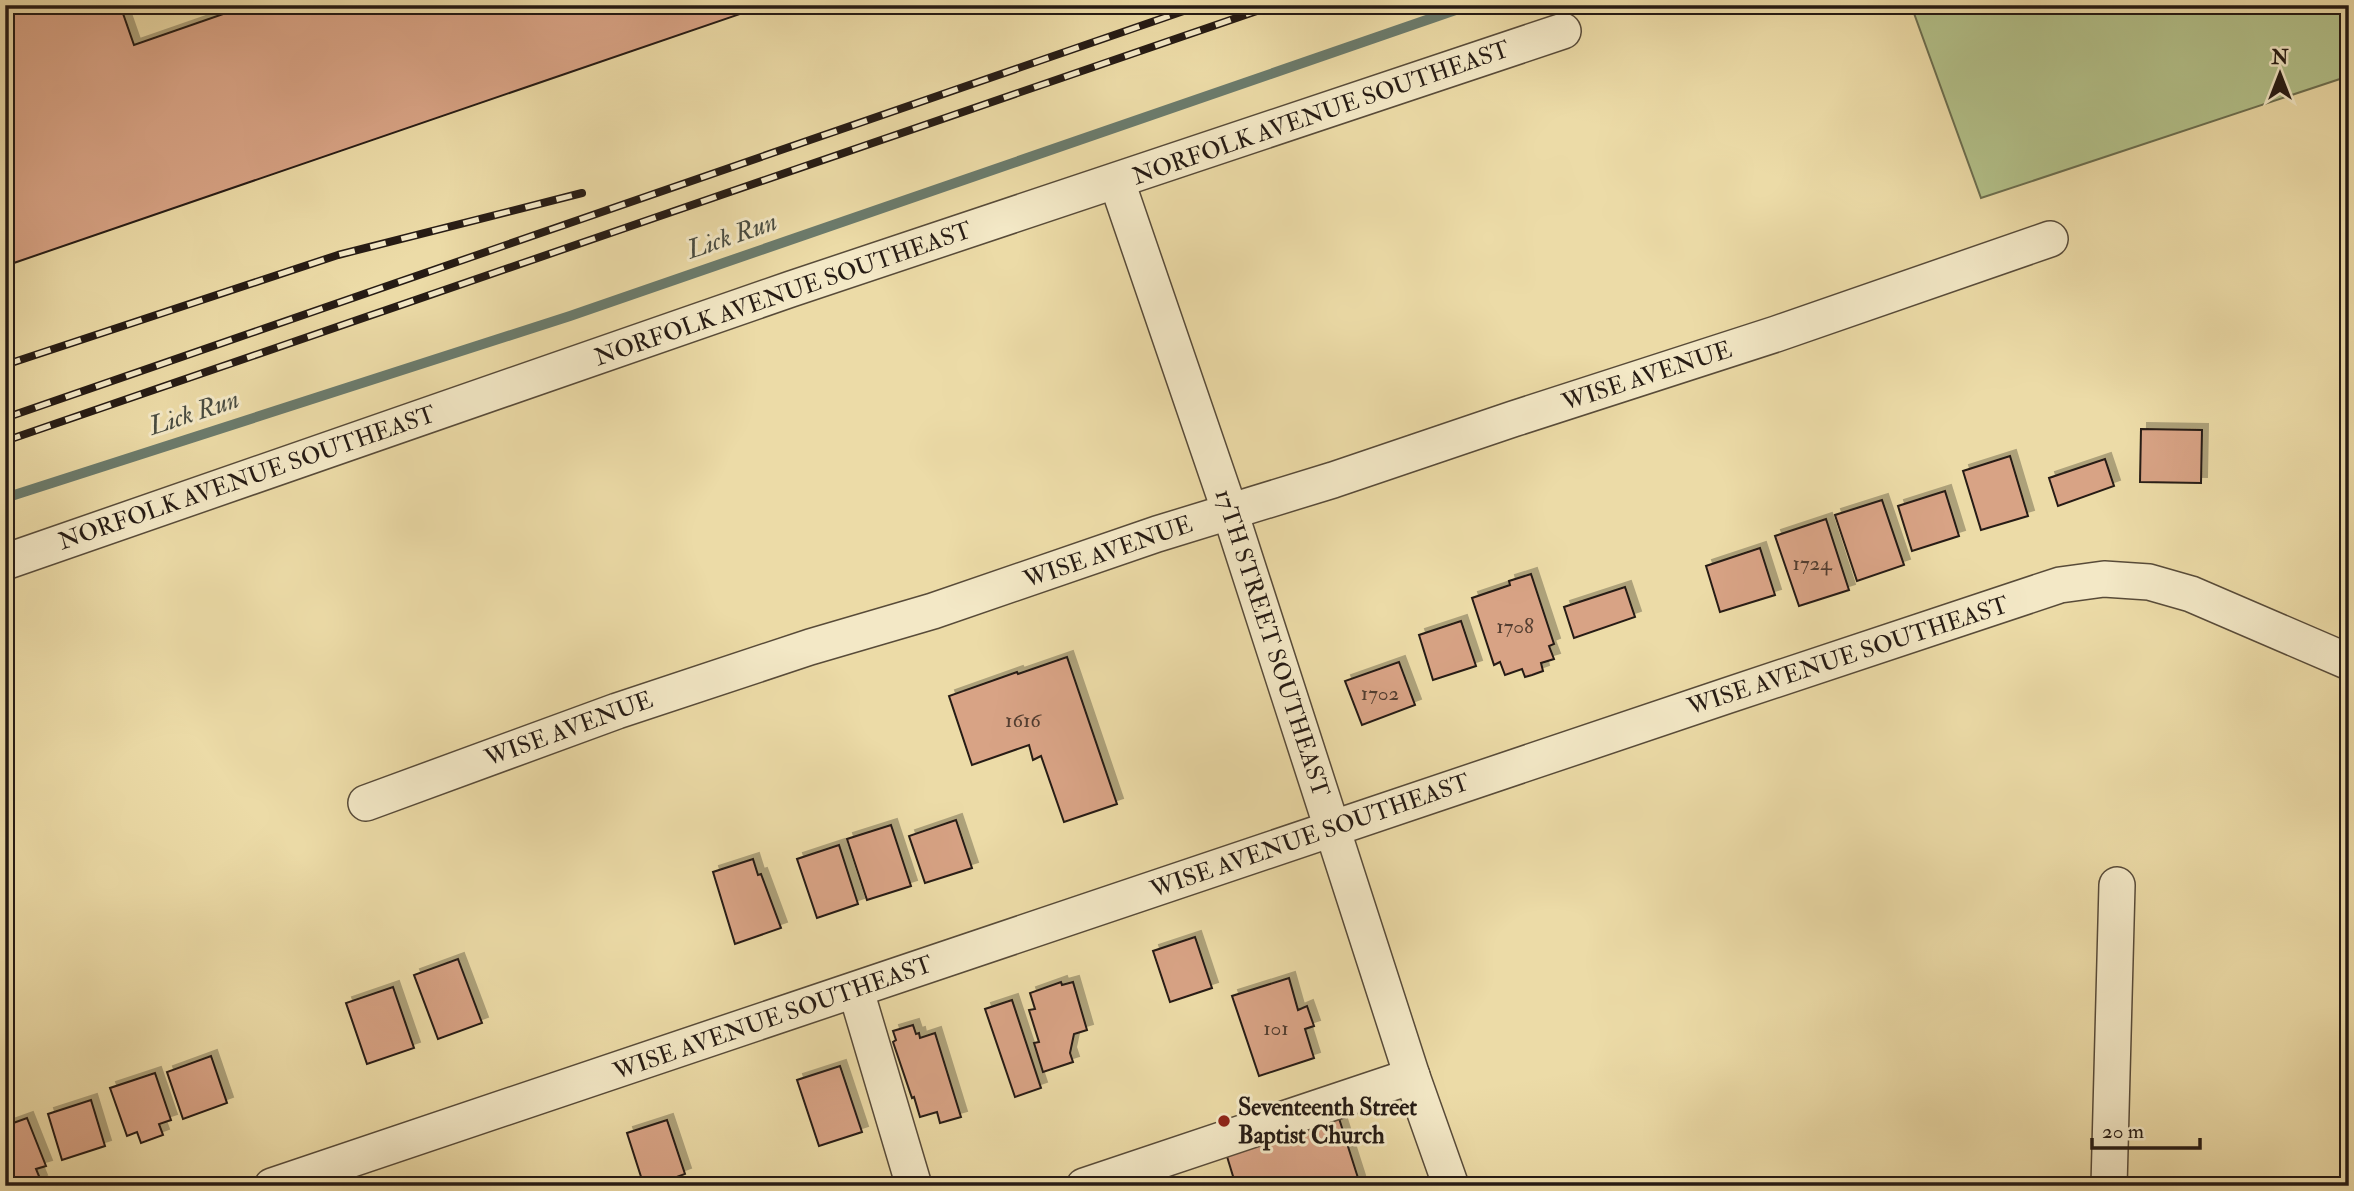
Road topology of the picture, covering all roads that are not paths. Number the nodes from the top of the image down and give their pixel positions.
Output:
1 (1563, 31) dead end
2 (1117, 182) junction
3 (2050, 239) dead end
4 (1230, 512) junction
5 (5, 562) edge
6 (2349, 662) edge
7 (366, 803) dead end
8 (1332, 829) junction
9 (2117, 885) dead end
10 (856, 991) junction
11 (1412, 1076) junction
12 (272, 1186) edge
13 (914, 1186) edge
14 (1084, 1186) edge
15 (1451, 1186) edge
16 (2109, 1186) edge

1 - 2 street, NORFOLK AVENUE SOUTHEAST
2 - 4 street, 17TH STREET SOUTHEAST
2 - 5 street, NORFOLK AVENUE SOUTHEAST
3 - 4 street, WISE AVENUE
4 - 7 street, WISE AVENUE
4 - 8 street, 17TH STREET SOUTHEAST
6 - 8 street, WISE AVENUE SOUTHEAST
8 - 10 street, WISE AVENUE SOUTHEAST
8 - 11 street, 17TH STREET SOUTHEAST
9 - 16 street
10 - 12 street, WISE AVENUE SOUTHEAST
10 - 13 street
11 - 14 street
11 - 15 street, 17TH STREET SOUTHEAST

